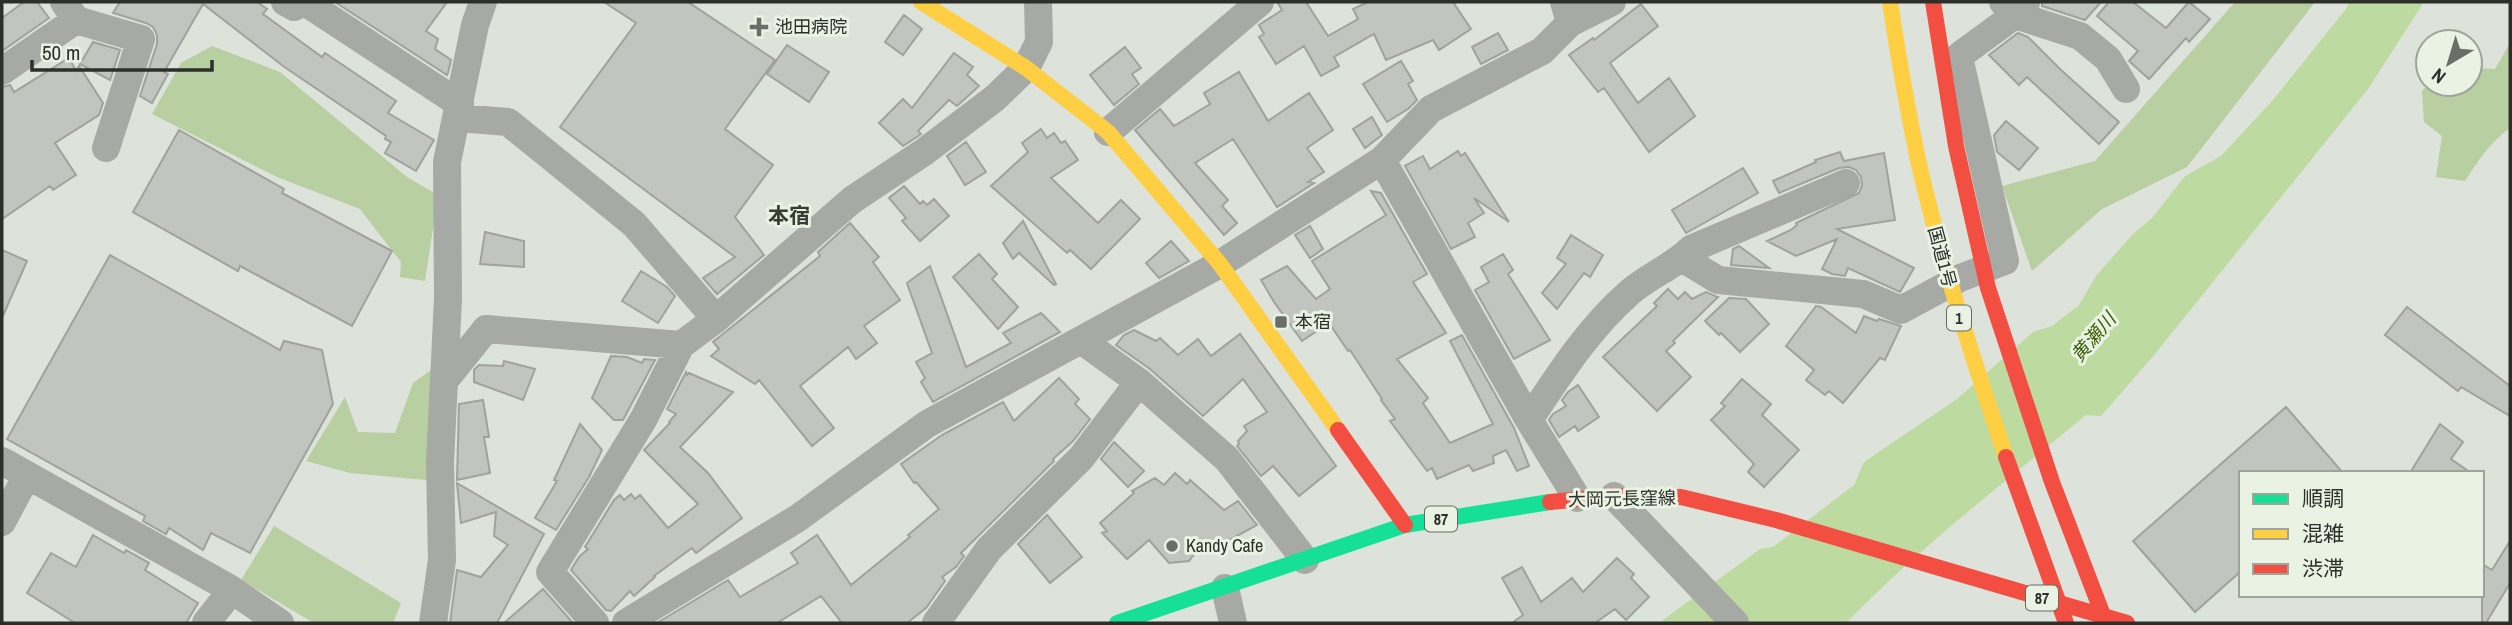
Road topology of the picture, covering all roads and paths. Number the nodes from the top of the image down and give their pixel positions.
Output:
1 (285, 2) edge
2 (484, 2) edge
3 (921, 2) edge
4 (1038, 2) edge
5 (1260, 2) edge
6 (1612, 2) edge
7 (1890, 2) edge
8 (1933, 2) edge
9 (1952, 2) edge
10 (2015, 6) edge
11 (70, 11) edge
12 (1567, 12) edge
13 (1959, 56) junction
14 (1026, 68) junction
15 (2, 72) edge
16 (2126, 89) dead end
17 (459, 111) junction
18 (1108, 132) junction
19 (106, 148) dead end
20 (1381, 160) junction
21 (1846, 183) dead end
22 (1682, 258) junction
23 (1220, 264) junction
24 (716, 319) junction
25 (1082, 340) junction
26 (681, 345) junction
27 (445, 380) junction
28 (1139, 382) junction
29 (1530, 420) junction
30 (2, 461) edge
31 (27, 475) junction
32 (1614, 496) junction
33 (1577, 498) junction
34 (2, 522) edge
35 (1405, 525) junction
36 (1305, 560) junction
37 (1225, 588) junction
38 (232, 590) junction
39 (206, 623) edge
40 (280, 623) edge
41 (433, 623) edge
42 (595, 623) edge
43 (626, 623) edge
44 (936, 623) edge
45 (1117, 623) edge
46 (1233, 623) edge
47 (1735, 623) edge
48 (2066, 623) edge
49 (2106, 623) edge
50 (2127, 623) edge

1 - 17 street
2 - 17 street
3 - 14 main road
4 - 14 street
5 - 18 street
6 - 12 street
7 - 48 main road, 国道1号 / 1, bridge
8 - 49 main road, 国道1号 / 1, bridge
9 - 13 street
10 - 13 street
10 - 16 street
11 - 15 street
11 - 19 street
12 - 20 street
13 - 22 street
14 - 18 main road
14 - 24 street
17 - 24 street
17 - 27 street
18 - 23 main road
20 - 23 street
20 - 29 street
21 - 22 street
22 - 29 street
23 - 25 street
23 - 35 main road
24 - 26 street
25 - 28 street
25 - 43 street
26 - 27 street
26 - 42 street
27 - 41 street
28 - 36 street
28 - 44 street
29 - 33 street
30 - 31 street
31 - 34 street
31 - 38 street
32 - 33 main road, 大岡元長窪線 / 87
32 - 47 street
32 - 50 main road, 大岡元長窪線 / 87
33 - 35 main road, 大岡元長窪線 / 87
35 - 36 main road, 大岡元長窪線 / 87
36 - 37 main road, 大岡元長窪線 / 87
37 - 45 main road, 大岡元長窪線 / 87
37 - 46 street
38 - 39 street
38 - 40 street

